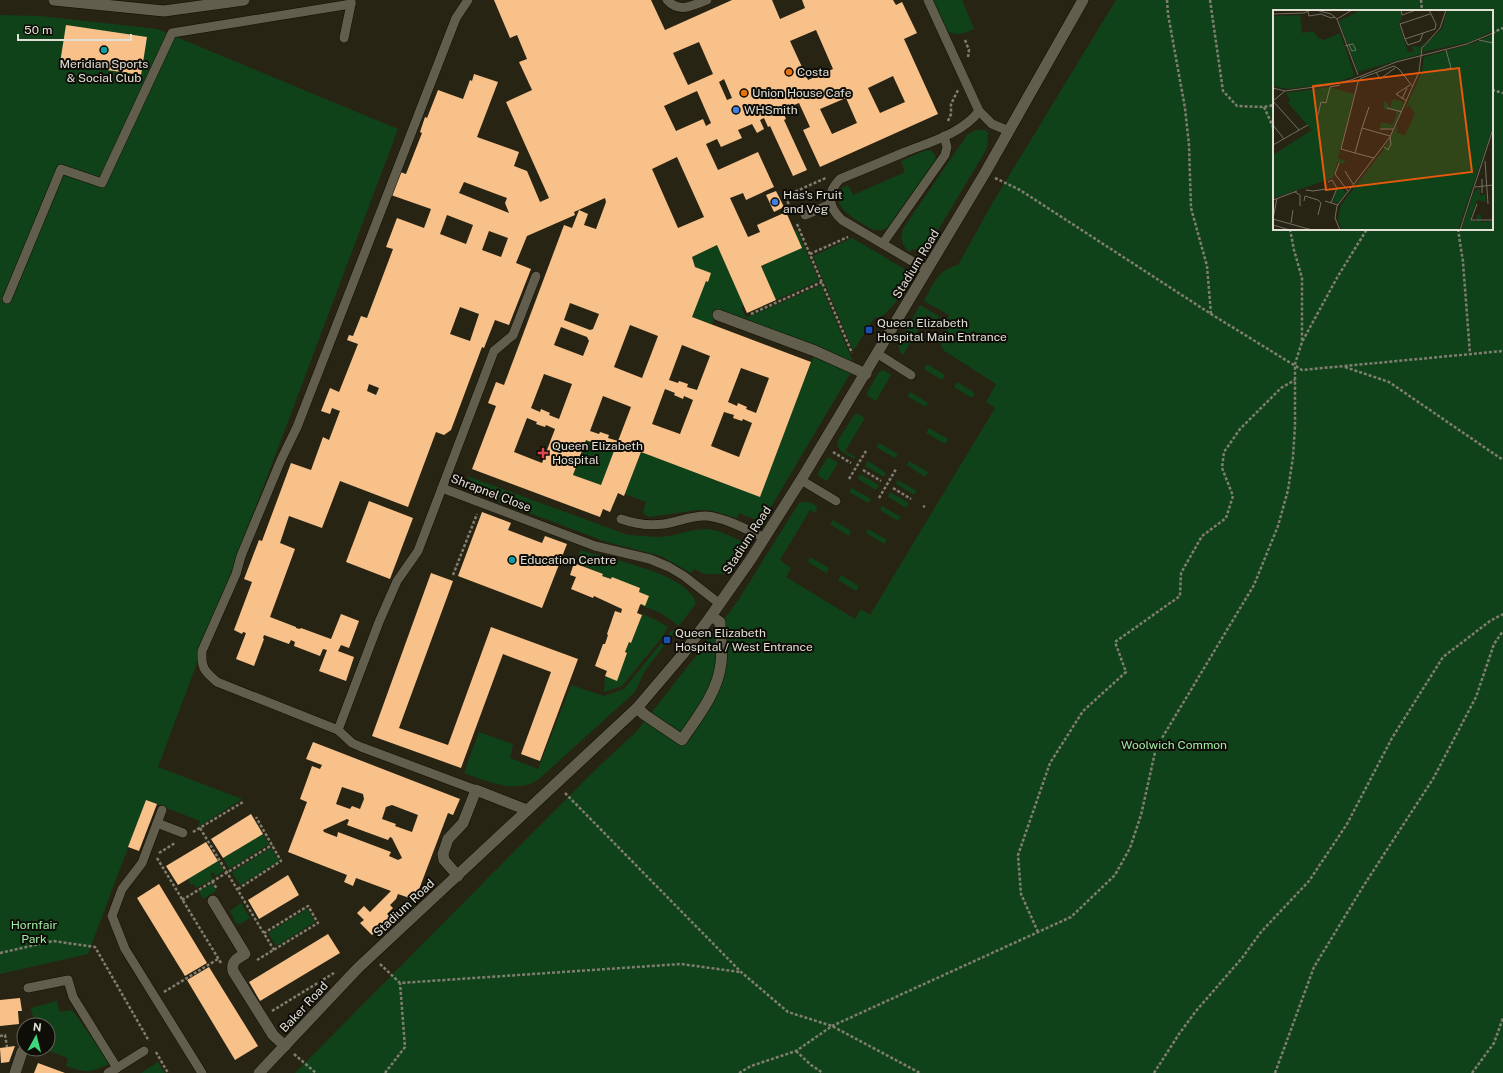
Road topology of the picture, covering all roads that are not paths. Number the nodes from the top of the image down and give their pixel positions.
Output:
1 (54, 0) edge
2 (244, 0) edge
3 (468, 0) edge
4 (667, 0) edge
5 (706, 0) edge
6 (928, 0) edge
7 (1083, 0) edge
8 (351, 2) edge
9 (344, 38) dead end
10 (979, 110) junction
11 (1008, 131) junction
12 (944, 136) junction
13 (831, 204) junction
14 (805, 215) dead end
15 (883, 243) junction
16 (927, 270) junction
17 (536, 276) dead end
18 (7, 299) dead end
19 (718, 315) dead end
20 (878, 354) junction
21 (866, 374) junction
22 (912, 375) dead end
23 (801, 480) junction
24 (442, 488) junction
25 (836, 501) dead end
26 (621, 520) dead end
27 (765, 538) junction
28 (720, 604) junction
29 (711, 616) junction
30 (637, 708) junction
31 (338, 730) junction
32 (476, 790) junction
33 (162, 810) dead end
34 (527, 810) junction
35 (157, 823) junction
36 (184, 836) road end
37 (458, 876) junction
38 (213, 901) dead end
39 (368, 959) joint
40 (28, 988) dead end
41 (285, 1046) junction
42 (144, 1051) dead end
43 (20, 1057) edge
44 (112, 1070) edge
45 (15, 1073) edge
46 (202, 1073) edge
47 (259, 1073) edge

1 - 2 street
3 - 31 lane
4 - 5 lane
6 - 10 lane
7 - 11 street, Stadium Road
8 - 9 lane
8 - 18 lane
10 - 11 lane
10 - 12 lane
11 - 16 street, Stadium Road
12 - 13 lane
12 - 15 lane
13 - 14 lane
13 - 15 lane
15 - 16 lane
16 - 20 street, Stadium Road
17 - 24 lane, Shrapnel Close
19 - 21 street
20 - 21 street, Stadium Road
20 - 22 lane
21 - 23 street, Stadium Road
23 - 25 lane
23 - 27 street, Stadium Road
24 - 28 lane, Shrapnel Close
24 - 31 lane
26 - 27 lane
27 - 28 street, Stadium Road
28 - 29 street, Stadium Road
29 - 30 street, Stadium Road
29 - 30 street
30 - 34 street, Stadium Road
31 - 32 lane
32 - 34 street
32 - 37 street
33 - 35 lane
34 - 37 street, Stadium Road
35 - 36 lane
35 - 46 lane
37 - 39 street, Stadium Road
38 - 41 street
39 - 41 street, Baker Road
40 - 44 lane
41 - 47 street, Baker Road
42 - 44 lane
43 - 45 street

